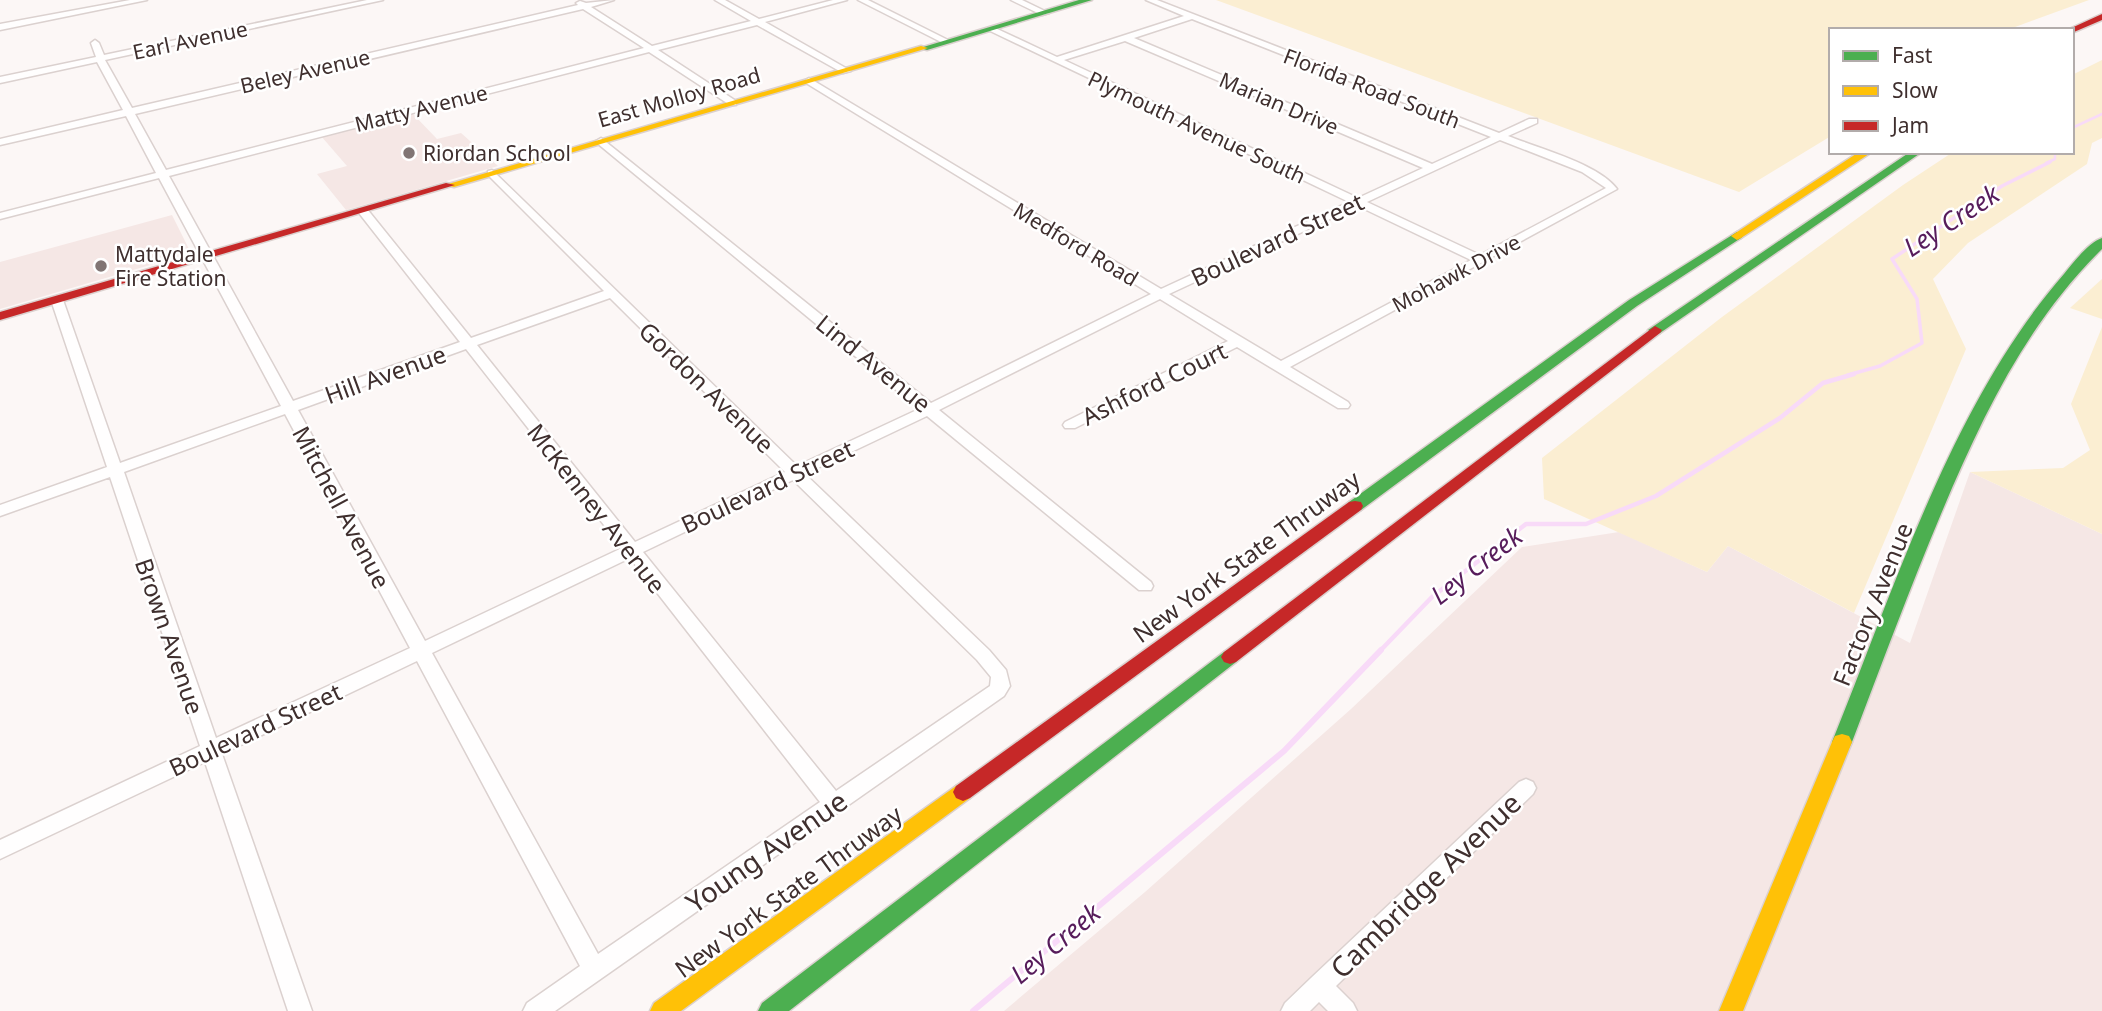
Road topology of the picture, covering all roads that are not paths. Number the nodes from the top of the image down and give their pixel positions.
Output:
1 (143, 0) edge
2 (379, 0) edge
3 (610, 0) edge
4 (719, 0) edge
5 (843, 0) edge
6 (862, 0) edge
7 (1015, 0) edge
8 (1088, 0) edge
9 (1150, 0) edge
10 (580, 3) edge
11 (1045, 13) junction
12 (1191, 17) junction
13 (2102, 17) edge
14 (758, 22) junction
15 (0, 27) edge
16 (990, 29) junction
17 (2074, 29) edge
18 (1126, 38) junction
19 (946, 41) junction
20 (94, 43) dead end
21 (651, 49) junction
22 (100, 59) junction
23 (1056, 60) junction
24 (846, 71) junction
25 (0, 80) edge
26 (809, 81) junction
27 (733, 103) junction
28 (130, 111) junction
29 (1533, 121) dead end
30 (1499, 137) junction
31 (601, 141) junction
32 (0, 142) edge
33 (1864, 154) edge
34 (1914, 154) edge
35 (1432, 168) junction
36 (492, 173) junction
37 (164, 174) junction
38 (1595, 175) joint
39 (1355, 202) junction
40 (363, 211) junction
41 (0, 216) edge
42 (2102, 242) edge
43 (207, 256) junction
44 (1482, 260) junction
45 (611, 293) junction
46 (1160, 294) junction
47 (57, 300) junction
48 (0, 316) edge
49 (1238, 341) junction
50 (468, 344) junction
51 (1280, 367) junction
52 (1343, 405) dead end
53 (288, 408) junction
54 (930, 409) junction
55 (1070, 425) dead end
56 (113, 470) junction
57 (795, 472) junction
58 (0, 511) edge
59 (631, 551) junction
60 (1145, 586) dead end
61 (420, 651) junction
62 (997, 691) joint
63 (210, 751) junction
64 (1526, 788) dead end
65 (834, 804) junction
66 (0, 850) edge
67 (594, 970) junction
68 (1319, 986) junction
69 (300, 1011) edge
70 (535, 1011) edge
71 (662, 1011) edge
72 (770, 1011) edge
73 (1293, 1011) edge
74 (1345, 1011) edge
75 (1731, 1011) edge

1 - 15 street
2 - 22 street, Earl Avenue
3 - 10 street, Beley Avenue
4 - 14 street
5 - 14 street, Matty Avenue
6 - 19 street
7 - 11 street
8 - 11 main road, East Molloy Road
9 - 12 street, Florida Road South
10 - 21 street
10 - 28 street, Beley Avenue
11 - 16 main road, East Molloy Road
12 - 18 street
12 - 30 street, Florida Road South
13 - 17 main road
14 - 21 street, Matty Avenue
14 - 24 street
16 - 19 main road, East Molloy Road
16 - 23 street, Plymouth Avenue South
18 - 23 street
18 - 35 street, Marian Drive
19 - 24 main road, East Molloy Road
20 - 22 street, Mitchell Avenue
21 - 27 street
21 - 37 street, Matty Avenue
22 - 25 street, Earl Avenue
22 - 28 street, Mitchell Avenue
23 - 39 street, Plymouth Avenue South
24 - 26 main road, East Molloy Road
26 - 27 main road, East Molloy Road
26 - 46 street, Medford Road
27 - 31 main road, East Molloy Road
28 - 32 street, Beley Avenue
28 - 37 street, Mitchell Avenue
29 - 30 street, Boulevard Street
30 - 35 street, Boulevard Street
30 - 38 street, Florida Road South
31 - 36 main road, East Molloy Road
31 - 54 street, Lind Avenue
33 - 71 main road, New York State Thruway
34 - 72 main road
35 - 39 street, Boulevard Street
36 - 40 main road, East Molloy Road
36 - 45 street, Gordon Avenue
37 - 41 street, Matty Avenue
37 - 43 street, Mitchell Avenue
38 - 44 street, Mohawk Drive
39 - 44 street, Plymouth Avenue South
39 - 46 street, Boulevard Street
40 - 43 main road, East Molloy Road
40 - 50 street, McKenney Avenue
42 - 75 main road, Factory Avenue
43 - 47 main road, East Molloy Road
43 - 53 street, Mitchell Avenue
44 - 51 street, Mohawk Drive
45 - 50 street, Hill Avenue
45 - 57 street, Gordon Avenue
46 - 49 street, Medford Road
46 - 54 street, Boulevard Street
47 - 48 main road, East Molloy Road
47 - 56 street, Brown Avenue
49 - 51 street, Medford Road
49 - 55 street, Ashford Court
50 - 53 street, Hill Avenue
50 - 59 street, McKenney Avenue
51 - 52 street, Medford Road
53 - 56 street, Hill Avenue
53 - 61 street, Mitchell Avenue
54 - 57 street, Boulevard Street
54 - 60 street, Lind Avenue
56 - 58 street, Hill Avenue
56 - 63 street, Brown Avenue
57 - 59 street, Boulevard Street
57 - 62 street, Gordon Avenue
59 - 61 street, Boulevard Street
59 - 65 street, McKenney Avenue
61 - 63 street, Boulevard Street
61 - 67 street, Mitchell Avenue
62 - 65 street, Young Avenue
63 - 66 street, Boulevard Street
63 - 69 street, Brown Avenue
64 - 68 street, Cambridge Avenue
65 - 67 street, Young Avenue
67 - 70 street, Young Avenue
68 - 73 street, Cambridge Avenue
68 - 74 street

